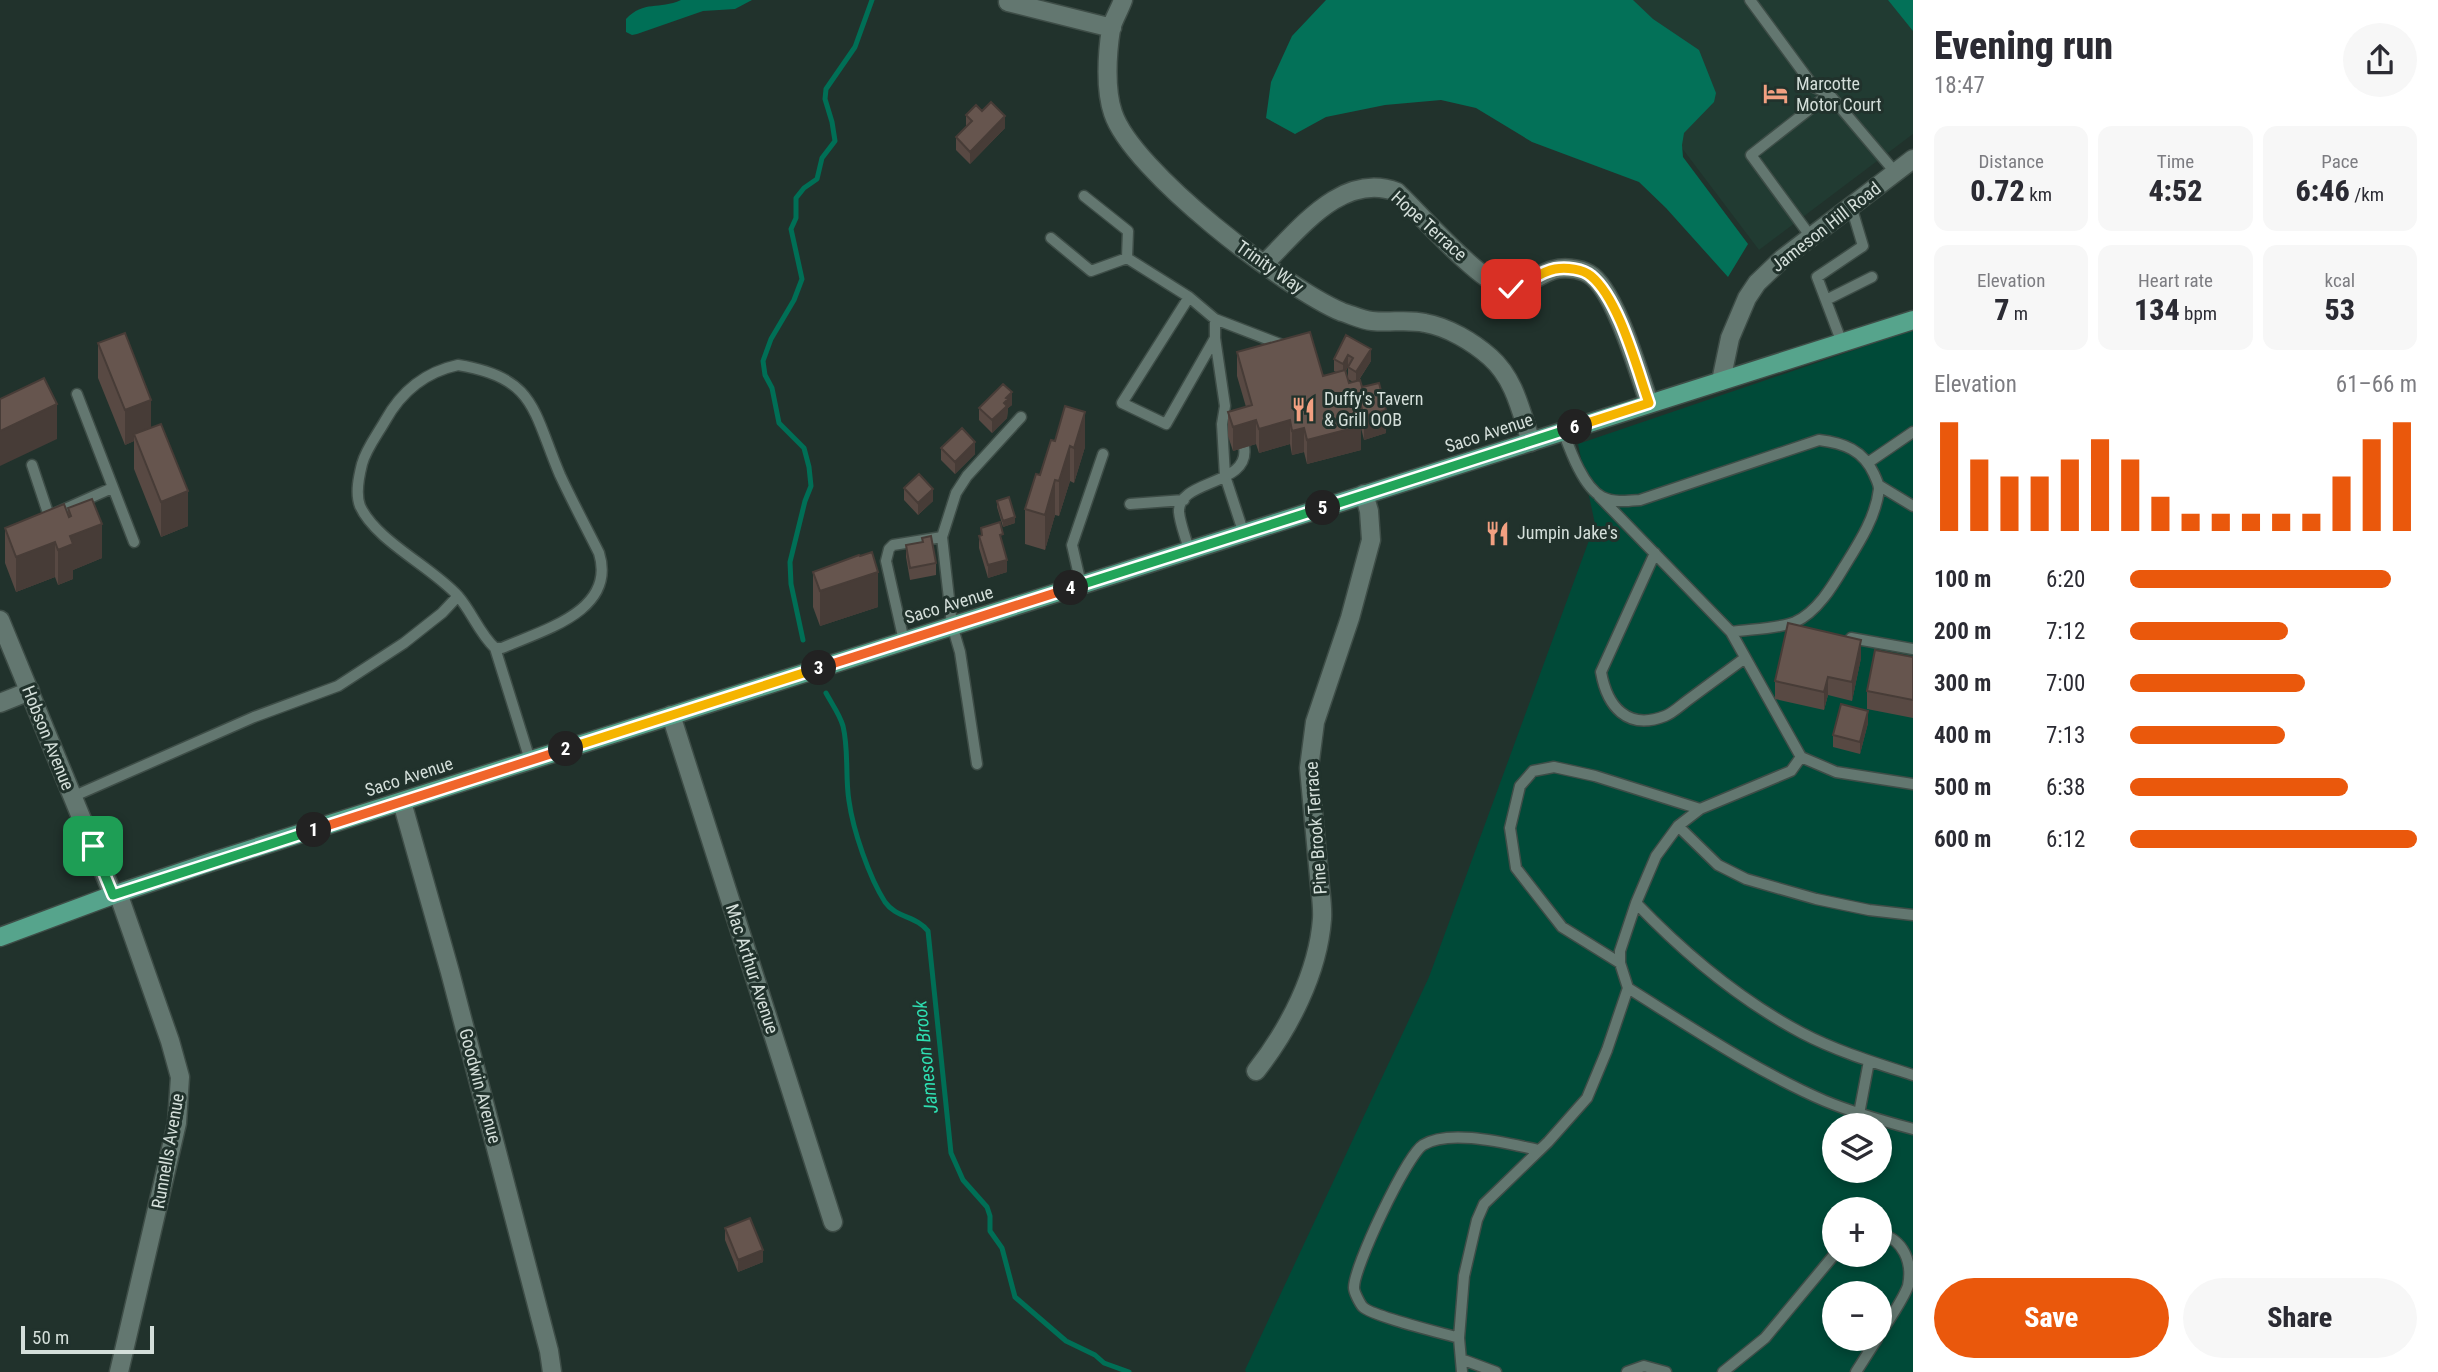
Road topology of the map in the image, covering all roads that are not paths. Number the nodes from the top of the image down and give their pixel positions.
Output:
1 (1123, 0) edge
2 (1751, 0) edge
3 (1008, 2) dead end
4 (1112, 28) junction
5 (1829, 94) junction
6 (1913, 159) edge
7 (1895, 172) junction
8 (1084, 196) dead end
9 (1851, 206) junction
10 (1811, 237) junction
11 (1051, 238) dead end
12 (1126, 258) junction
13 (1264, 264) junction
14 (1872, 277) dead end
15 (1189, 297) junction
16 (1826, 300) junction
17 (1215, 319) junction
18 (1913, 320) edge
19 (1214, 338) junction
20 (1843, 343) junction
21 (1280, 344) edge
22 (1721, 381) junction
23 (77, 394) dead end
24 (1649, 403) junction
25 (1226, 406) junction
26 (1021, 417) dead end
27 (1235, 420) edge
28 (1563, 431) junction
29 (1913, 432) edge
30 (1531, 442) junction
31 (1244, 447) dead end
32 (1103, 454) dead end
33 (1869, 462) junction
34 (32, 465) dead end
35 (1226, 475) junction
36 (1880, 486) junction
37 (112, 488) junction
38 (1364, 494) junction
39 (1600, 496) junction
40 (1184, 500) junction
41 (1130, 504) dead end
42 (1913, 506) edge
43 (48, 516) junction
44 (36, 520) edge
45 (1244, 534) junction
46 (942, 537) junction
47 (134, 542) dead end
48 (1189, 550) junction
49 (1655, 553) junction
50 (1081, 584) junction
51 (458, 596) junction
52 (0, 620) edge
53 (1794, 623) junction
54 (952, 625) junction
55 (1811, 629) edge
56 (1731, 632) junction
57 (1833, 635) edge
58 (905, 640) junction
59 (495, 648) junction
60 (1913, 649) edge
61 (1745, 658) junction
62 (30, 691) junction
63 (0, 703) edge
64 (671, 715) junction
65 (1801, 757) junction
66 (530, 760) junction
67 (977, 764) dead end
68 (1913, 784) edge
69 (72, 797) junction
70 (402, 802) junction
71 (1700, 809) junction
72 (1678, 826) junction
73 (116, 894) junction
74 (1636, 903) junction
75 (1913, 915) edge
76 (0, 937) edge
77 (1620, 963) junction
78 (1628, 988) junction
79 (1870, 1061) junction
80 (1256, 1071) dead end
81 (1913, 1075) edge
82 (1855, 1113) edge
83 (1858, 1113) edge
84 (1892, 1123) edge
85 (1913, 1129) edge
86 (1539, 1150) junction
87 (832, 1222) dead end
88 (1892, 1237) edge
89 (1824, 1267) edge
90 (1892, 1314) edge
91 (1460, 1338) junction
92 (1869, 1351) edge
93 (1461, 1359) junction
94 (119, 1372) edge
95 (552, 1372) edge
96 (1462, 1372) edge
97 (1496, 1372) edge
98 (1628, 1372) edge
99 (1667, 1372) edge
100 (1723, 1372) edge
101 (1856, 1372) edge

1 - 4 street, Trinity Way
2 - 5 lane
3 - 4 street
4 - 13 street, Trinity Way
5 - 7 lane
5 - 10 lane
6 - 7 street, Jameson Hill Road
7 - 9 street, Jameson Hill Road
8 - 12 lane
9 - 10 street, Jameson Hill Road
9 - 16 lane
10 - 22 street, Jameson Hill Road
11 - 12 lane
12 - 15 lane
13 - 24 street, Hope Terrace
13 - 30 street, Trinity Way
14 - 16 lane
15 - 17 lane
15 - 19 lane
16 - 20 lane
17 - 19 lane
17 - 21 lane
18 - 20 main road, Saco Avenue
19 - 25 lane
20 - 22 main road, Saco Avenue
22 - 24 main road, Saco Avenue
23 - 37 lane
24 - 28 main road, Saco Avenue
25 - 27 lane
25 - 35 lane
26 - 46 lane
28 - 30 main road, Saco Avenue
28 - 39 lane
29 - 33 lane
30 - 38 main road, Saco Avenue
31 - 35 lane
32 - 50 lane
33 - 36 lane
33 - 39 lane
34 - 43 lane
35 - 40 lane
35 - 45 lane
36 - 42 lane
36 - 53 lane
37 - 43 lane
37 - 47 lane
38 - 45 main road, Saco Avenue
38 - 80 street, Pine Brook Terrace
39 - 49 lane
40 - 41 lane
40 - 48 lane
43 - 44 lane
45 - 48 main road, Saco Avenue
46 - 54 lane
46 - 58 lane
48 - 50 main road, Saco Avenue
49 - 56 lane
49 - 61 lane
50 - 54 main road, Saco Avenue
51 - 59 lane
51 - 59 lane
51 - 69 lane
52 - 62 street, Hobson Avenue
53 - 55 lane
53 - 56 lane
54 - 58 main road, Saco Avenue
54 - 67 lane
56 - 61 lane
57 - 60 lane
58 - 64 main road, Saco Avenue
59 - 66 lane
61 - 65 lane
62 - 63 street
62 - 69 street, Hobson Avenue
64 - 66 main road, Saco Avenue
64 - 87 street, Mac Arthur Avenue
65 - 68 lane
65 - 71 lane
66 - 70 main road, Saco Avenue
69 - 73 street, Hobson Avenue
70 - 73 main road, Saco Avenue
70 - 95 street, Goodwin Avenue
71 - 72 lane
71 - 77 lane
72 - 74 lane
72 - 75 lane
73 - 76 main road, Saco Avenue
73 - 94 street, Runnells Avenue
74 - 77 lane
74 - 79 lane
77 - 78 lane
78 - 82 lane
78 - 86 lane
79 - 81 lane
79 - 83 lane
84 - 85 lane
86 - 91 lane
86 - 91 lane
88 - 90 lane
89 - 100 lane
91 - 93 lane
92 - 101 lane
93 - 96 lane
93 - 97 lane
98 - 99 lane

